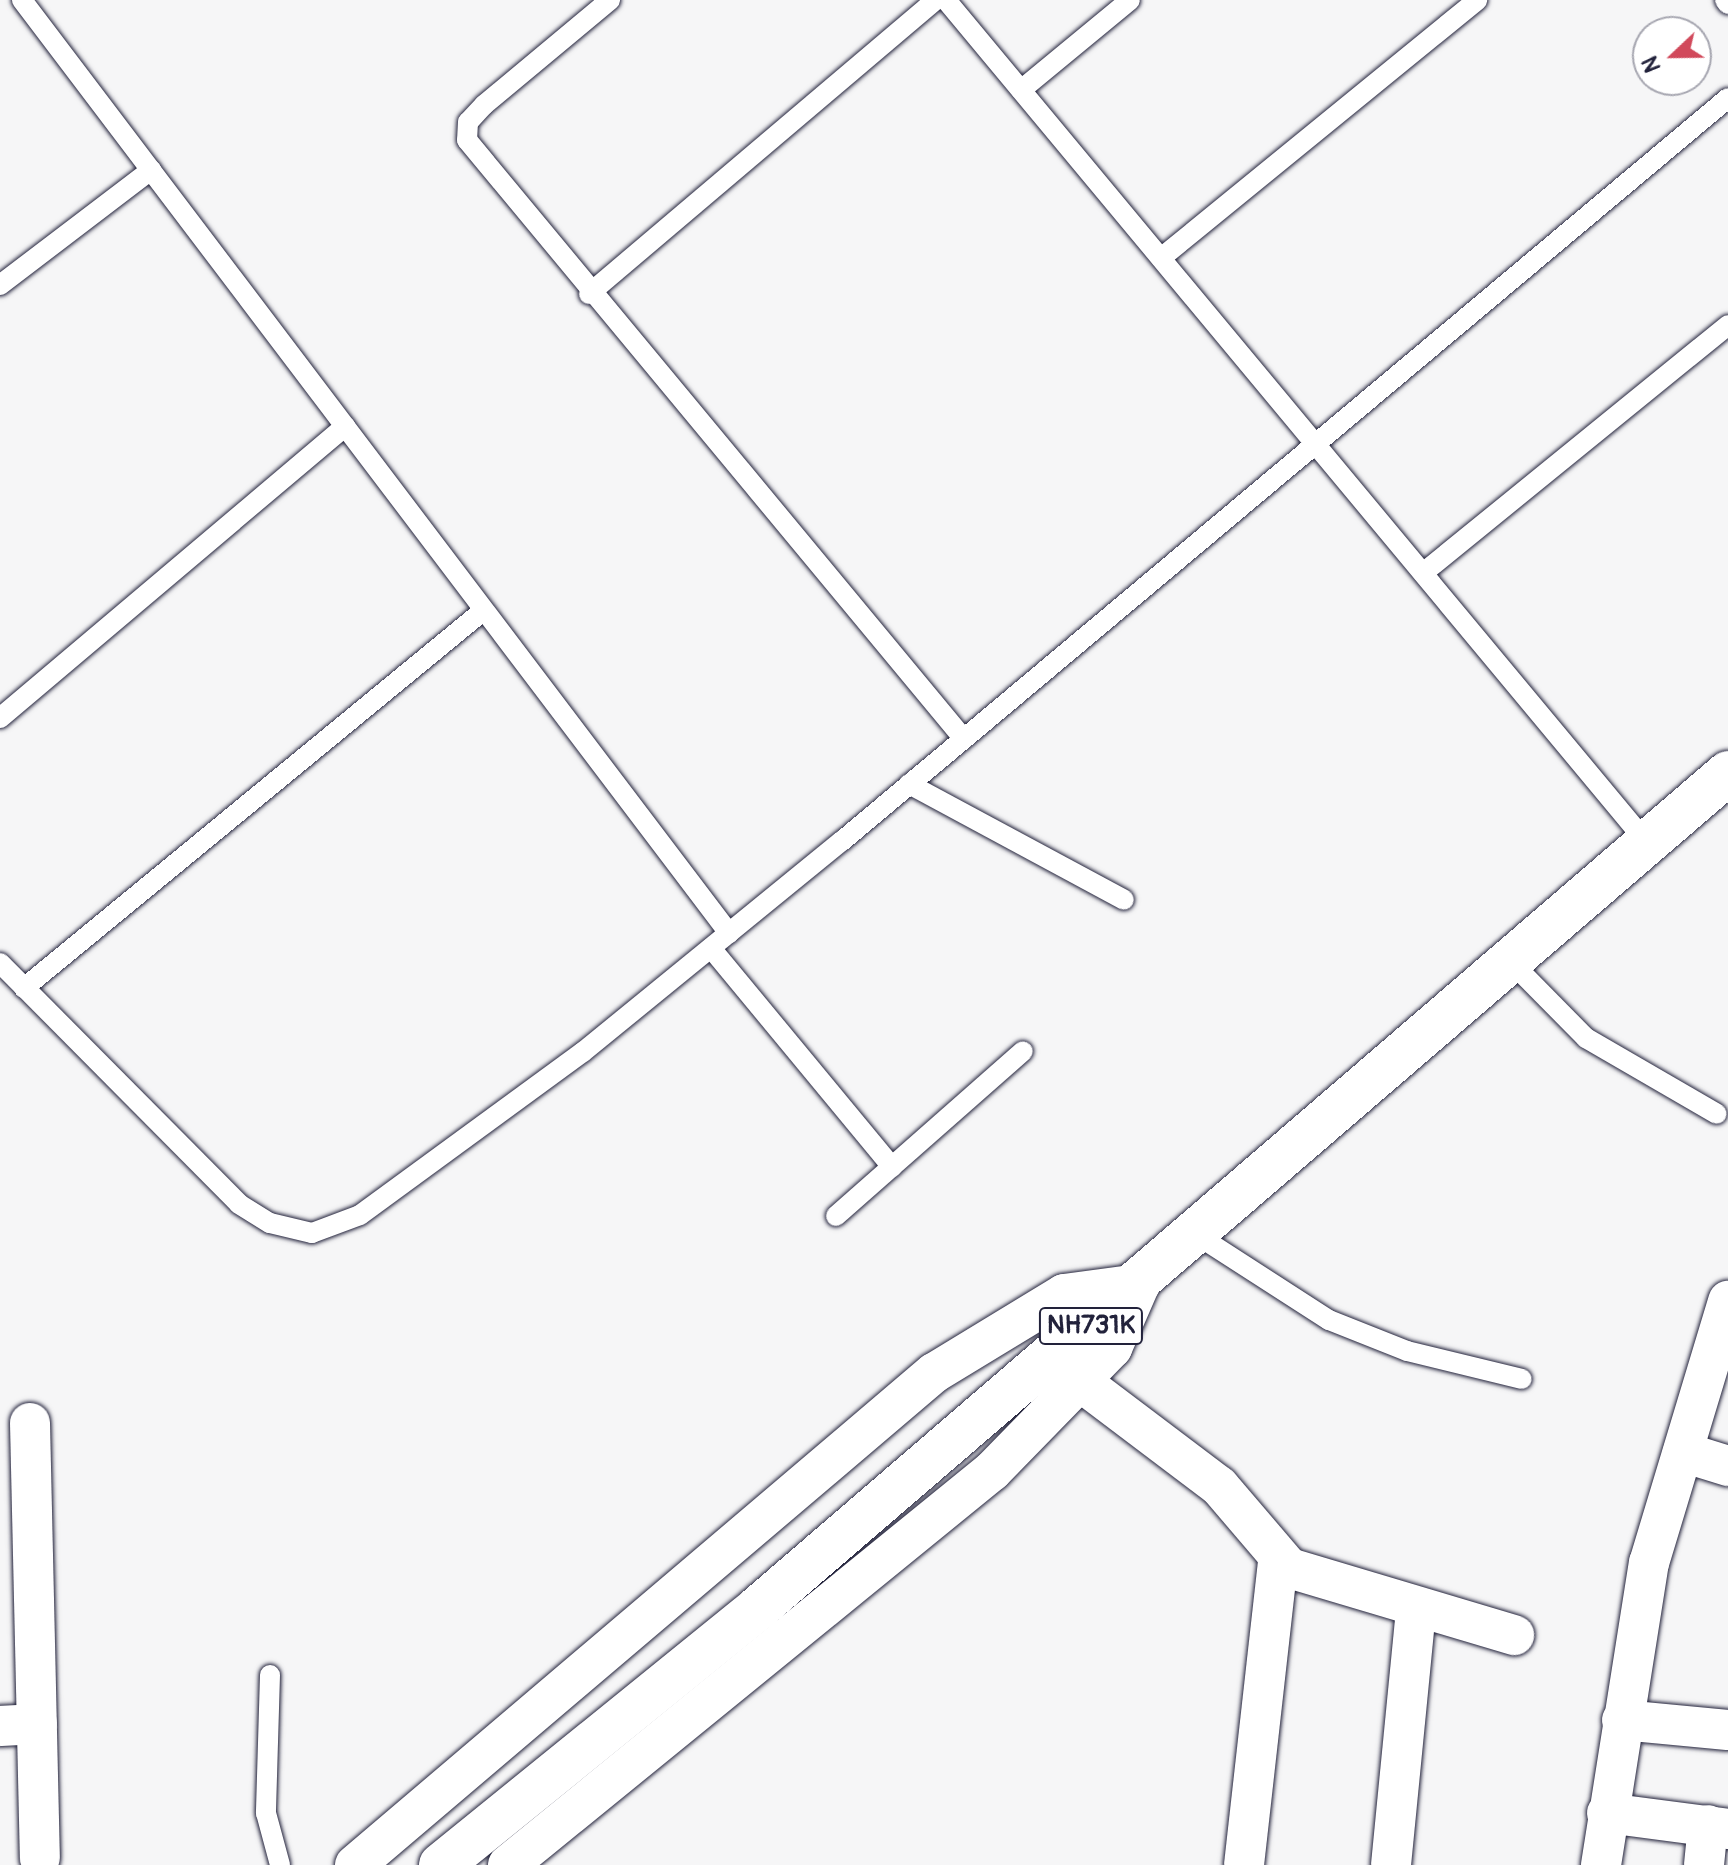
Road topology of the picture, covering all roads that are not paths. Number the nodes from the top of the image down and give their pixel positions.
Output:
1 (22, 0) edge
2 (610, 0) edge
3 (936, 0) edge
4 (946, 0) edge
5 (1130, 0) edge
6 (1477, 0) edge
7 (1021, 90) junction
8 (1728, 98) edge
9 (151, 170) junction
10 (1161, 258) junction
11 (0, 285) edge
12 (589, 294) junction
13 (1728, 325) edge
14 (345, 426) junction
15 (1316, 445) junction
16 (1423, 573) junction
17 (484, 610) junction
18 (0, 718) edge
19 (964, 739) junction
20 (1728, 773) edge
21 (909, 784) junction
22 (1647, 843) junction
23 (1124, 900) dead end
24 (729, 933) junction
25 (711, 948) junction
26 (1511, 962) junction
27 (0, 963) edge
28 (24, 988) junction
29 (1023, 1051) dead end
30 (1717, 1114) dead end
31 (892, 1167) junction
32 (836, 1216) dead end
33 (1197, 1235) junction
34 (1140, 1284) junction
35 (1728, 1301) edge
36 (1522, 1379) dead end
37 (1080, 1381) junction
38 (30, 1423) dead end
39 (1683, 1452) junction
40 (1728, 1466) edge
41 (1278, 1560) junction
42 (1416, 1609) junction
43 (1514, 1635) dead end
44 (270, 1675) dead end
45 (1622, 1720) junction
46 (18, 1725) edge
47 (1728, 1730) edge
48 (1607, 1813) junction
49 (1718, 1827) edge
50 (40, 1858) dead end
51 (280, 1865) edge
52 (355, 1865) edge
53 (441, 1865) edge
54 (508, 1865) edge
55 (1244, 1865) edge
56 (1391, 1865) edge
57 (1601, 1865) edge
58 (1704, 1865) edge

1 - 9 lane
2 - 12 lane
3 - 12 lane
4 - 7 lane
5 - 7 lane
6 - 10 lane
7 - 10 lane
8 - 15 lane
9 - 11 lane
9 - 14 lane
10 - 15 lane
12 - 19 lane
13 - 16 lane
14 - 17 lane
14 - 18 lane
15 - 16 lane
15 - 19 lane
16 - 22 lane
17 - 24 lane
17 - 28 lane
19 - 21 lane
20 - 22 highway, NH731K
21 - 23 lane
21 - 24 lane
22 - 26 highway, NH731K
24 - 25 lane
25 - 28 lane
25 - 31 lane
26 - 30 lane
26 - 33 highway, NH731K
27 - 28 lane
29 - 31 lane
31 - 32 lane
33 - 34 highway, NH731K
33 - 36 lane
34 - 37 street
34 - 52 street
34 - 53 highway, NH731K
35 - 39 street
37 - 41 street
37 - 54 street
38 - 46 street
39 - 40 street
39 - 45 street
41 - 42 street
41 - 55 street
42 - 43 street
42 - 56 street
44 - 51 lane
45 - 47 street
45 - 48 street
46 - 50 street
48 - 49 street
48 - 57 street
49 - 58 street

